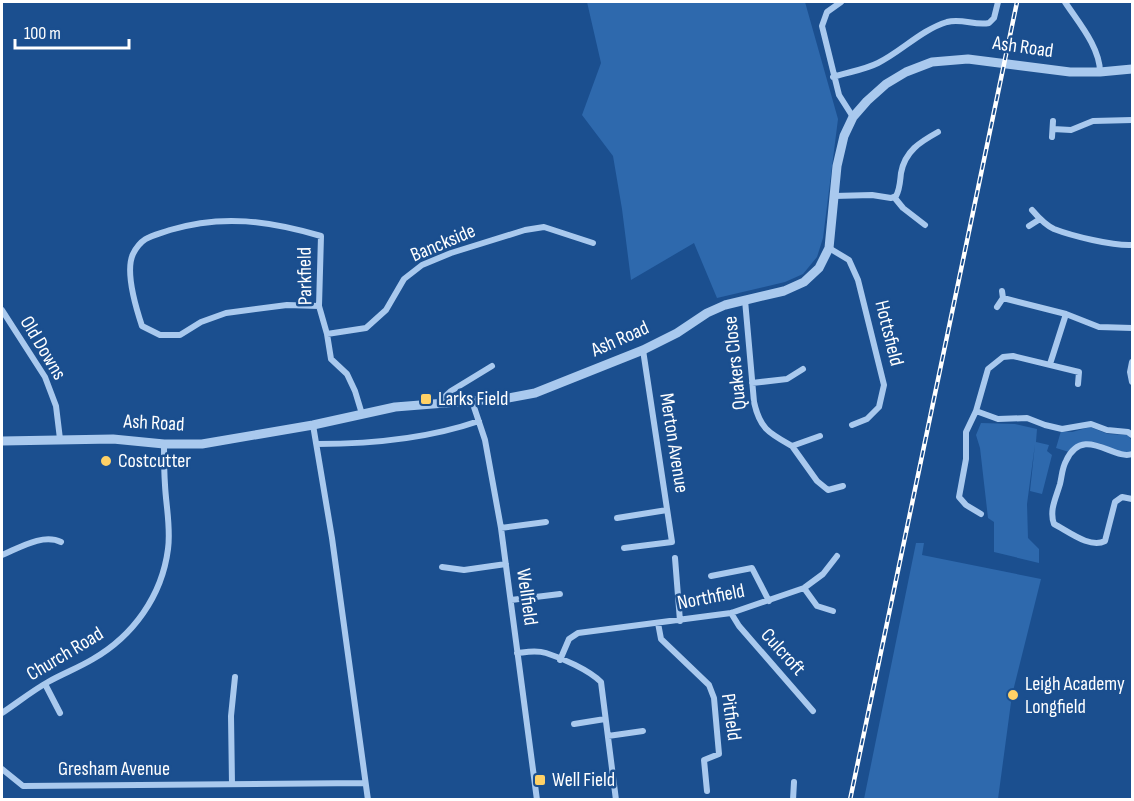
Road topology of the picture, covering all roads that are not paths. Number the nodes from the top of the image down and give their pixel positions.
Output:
1 (841, 2) edge
2 (998, 2) edge
3 (1065, 2) edge
4 (1132, 69) edge
5 (1100, 72) junction
6 (833, 77) junction
7 (853, 117) junction
8 (1132, 120) edge
9 (1053, 121) dead end
10 (1053, 129) junction
11 (938, 132) dead end
12 (931, 136) junction
13 (1052, 137) dead end
14 (936, 145) dead end
15 (834, 196) junction
16 (894, 198) junction
17 (1032, 210) dead end
18 (1040, 219) junction
19 (925, 225) dead end
20 (1029, 226) dead end
21 (593, 243) dead end
22 (1132, 245) edge
23 (829, 248) junction
24 (1002, 291) dead end
25 (1003, 298) junction
26 (745, 300) junction
27 (319, 306) junction
28 (997, 307) dead end
29 (2, 310) edge
30 (1066, 314) junction
31 (1132, 328) edge
32 (327, 334) junction
33 (643, 350) junction
34 (1132, 362) edge
35 (1050, 364) junction
36 (492, 366) dead end
37 (803, 369) dead end
38 (1132, 382) edge
39 (752, 383) junction
40 (1078, 384) dead end
41 (472, 401) junction
42 (438, 403) junction
43 (976, 411) junction
44 (362, 414) junction
45 (479, 421) junction
46 (313, 425) junction
47 (852, 425) dead end
48 (1132, 435) edge
49 (820, 436) dead end
50 (60, 439) junction
51 (2, 441) edge
52 (164, 444) junction
53 (317, 444) junction
54 (792, 446) junction
55 (1132, 454) edge
56 (843, 486) dead end
57 (1132, 500) edge
58 (667, 510) junction
59 (981, 514) dead end
60 (617, 518) dead end
61 (546, 522) dead end
62 (501, 528) junction
63 (61, 542) dead end
64 (624, 548) dead end
65 (2, 555) edge
66 (837, 556) dead end
67 (675, 558) dead end
68 (506, 564) junction
69 (442, 567) dead end
70 (711, 576) dead end
71 (804, 588) junction
72 (560, 594) dead end
73 (512, 600) junction
74 (769, 601) junction
75 (833, 611) dead end
76 (731, 613) junction
77 (680, 621) junction
78 (658, 623) junction
79 (517, 653) junction
80 (560, 660) junction
81 (235, 677) dead end
82 (45, 684) junction
83 (813, 711) dead end
84 (2, 713) edge
85 (60, 713) dead end
86 (606, 719) junction
87 (574, 724) dead end
88 (643, 731) dead end
89 (608, 736) junction
90 (2, 769) edge
91 (794, 782) dead end
92 (365, 783) junction
93 (232, 784) junction
94 (707, 791) dead end
95 (616, 799) edge
96 (368, 800) edge
97 (537, 800) edge
98 (793, 800) edge

1 - 6 street
2 - 6 street
3 - 5 street
4 - 5 street, Ash Road
5 - 7 street, Ash Road
6 - 7 street
7 - 15 street, Ash Road
8 - 10 street
9 - 10 street
10 - 13 street
11 - 12 street
12 - 14 street
12 - 16 street
15 - 16 street
15 - 23 street, Ash Road
16 - 19 street
17 - 18 street
18 - 20 street
18 - 22 street
21 - 32 street, Banckside
23 - 26 street, Ash Road
23 - 47 street, Hottsfield
24 - 25 street
25 - 28 street
25 - 30 street
26 - 33 street, Ash Road
26 - 39 street, Quakers Close
27 - 27 street, Parkfield
27 - 32 street, Parkfield
29 - 50 street, Old Downs
30 - 31 street
30 - 35 street
32 - 44 street, Parkfield
33 - 41 street, Ash Road
33 - 58 street, Merton Avenue
34 - 38 street
35 - 40 street
35 - 43 street
36 - 42 street
37 - 39 street
39 - 54 street, Quakers Close
41 - 42 street, Ash Road
41 - 45 street, Wellfield
42 - 44 street, Ash Road
43 - 48 street
43 - 59 street
44 - 46 street, Ash Road
45 - 53 street
45 - 62 street, Wellfield
46 - 52 street, Ash Road
46 - 53 street
49 - 54 street
50 - 51 street, Ash Road
50 - 52 street, Ash Road
52 - 82 street, Church Road
53 - 92 street
54 - 56 street
55 - 57 street
58 - 60 street
58 - 64 street, Merton Avenue
61 - 62 street
62 - 68 street, Wellfield
63 - 65 street
66 - 71 street, Northfield
67 - 77 street
68 - 69 street
68 - 73 street, Wellfield
70 - 74 street, Northfield
71 - 74 street, Northfield
71 - 75 street
72 - 73 street
73 - 79 street, Wellfield
74 - 76 street, Northfield
76 - 77 street, Northfield
76 - 83 street, Culcroft
77 - 78 street, Northfield
78 - 80 street, Northfield
78 - 94 street, Pitfield
79 - 80 street
79 - 97 street, Wellfield
80 - 86 street
81 - 93 street
82 - 84 street, Church Road
82 - 85 street
86 - 87 street
86 - 89 street
88 - 89 street
89 - 95 street
90 - 93 street, Gresham Avenue
91 - 98 street
92 - 93 street, Gresham Avenue
92 - 96 street

